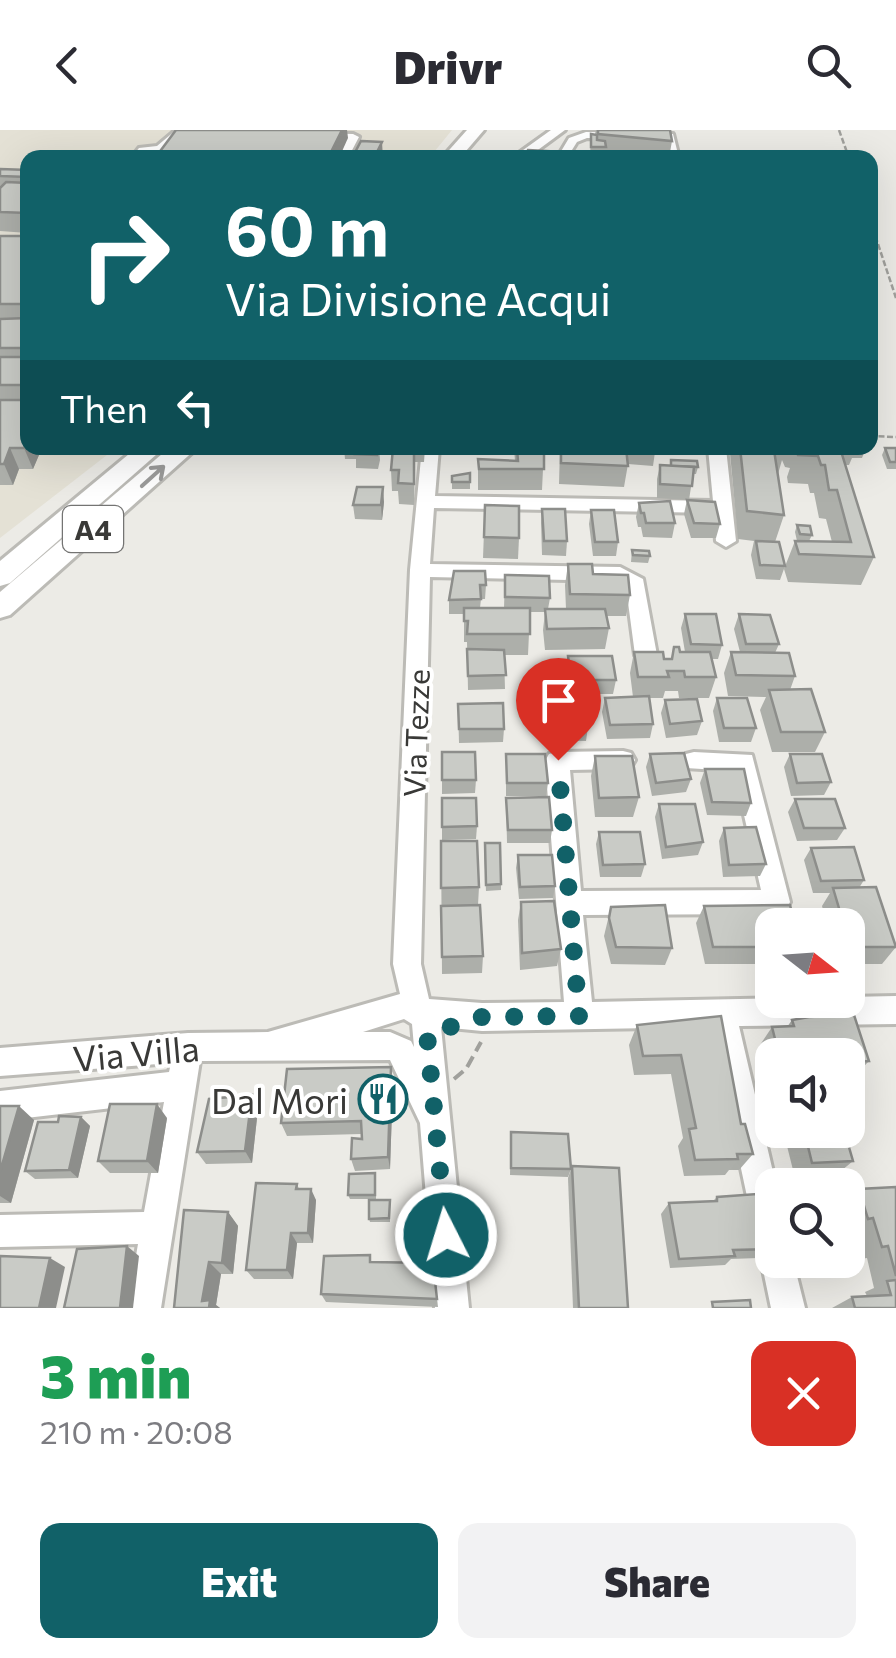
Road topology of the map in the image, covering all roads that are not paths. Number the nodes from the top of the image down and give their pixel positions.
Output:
1 (182, 130) edge
2 (476, 130) edge
3 (498, 130) edge
4 (559, 130) edge
5 (305, 134) edge
6 (160, 150) edge
7 (346, 150) edge
8 (457, 150) edge
9 (479, 150) edge
10 (529, 150) edge
11 (568, 150) edge
12 (672, 150) edge
13 (143, 455) edge
14 (176, 455) edge
15 (429, 455) edge
16 (718, 455) edge
17 (426, 502) junction
18 (722, 507) junction
19 (726, 541) dead end
20 (420, 570) junction
21 (0, 576) edge
22 (0, 608) edge
23 (646, 655) edge
24 (626, 760) edge
25 (694, 760) dead end
26 (570, 904) junction
27 (896, 1010) edge
28 (722, 1012) junction
29 (579, 1016) junction
30 (408, 1027) junction
31 (188, 1046) junction
32 (0, 1062) edge
33 (181, 1085) junction
34 (0, 1106) edge
35 (757, 1168) edge
36 (158, 1228) junction
37 (0, 1231) edge
38 (781, 1278) edge
39 (144, 1308) edge
40 (452, 1308) edge
41 (788, 1308) edge

1 - 6 street
2 - 8 highway
3 - 9 highway
4 - 10 street
5 - 7 street
11 - 12 street
13 - 21 highway, A4
22 -> 14 highway, A4
15 - 17 street, Via Tezze
16 - 18 street
17 - 18 street
17 - 20 street, Via Tezze
18 - 19 street
20 - 23 street
20 - 30 street, Via Tezze
24 - 26 street
25 - 26 street
26 - 29 street
27 - 28 street, Via Villa
28 - 29 street, Via Villa
28 - 35 street
29 - 30 street, Via Villa
30 - 31 street, Via Villa
30 - 40 street
31 - 32 street, Via Villa
31 - 33 street
33 - 34 street
33 - 36 street
36 - 37 street
36 - 39 street
38 - 41 street

